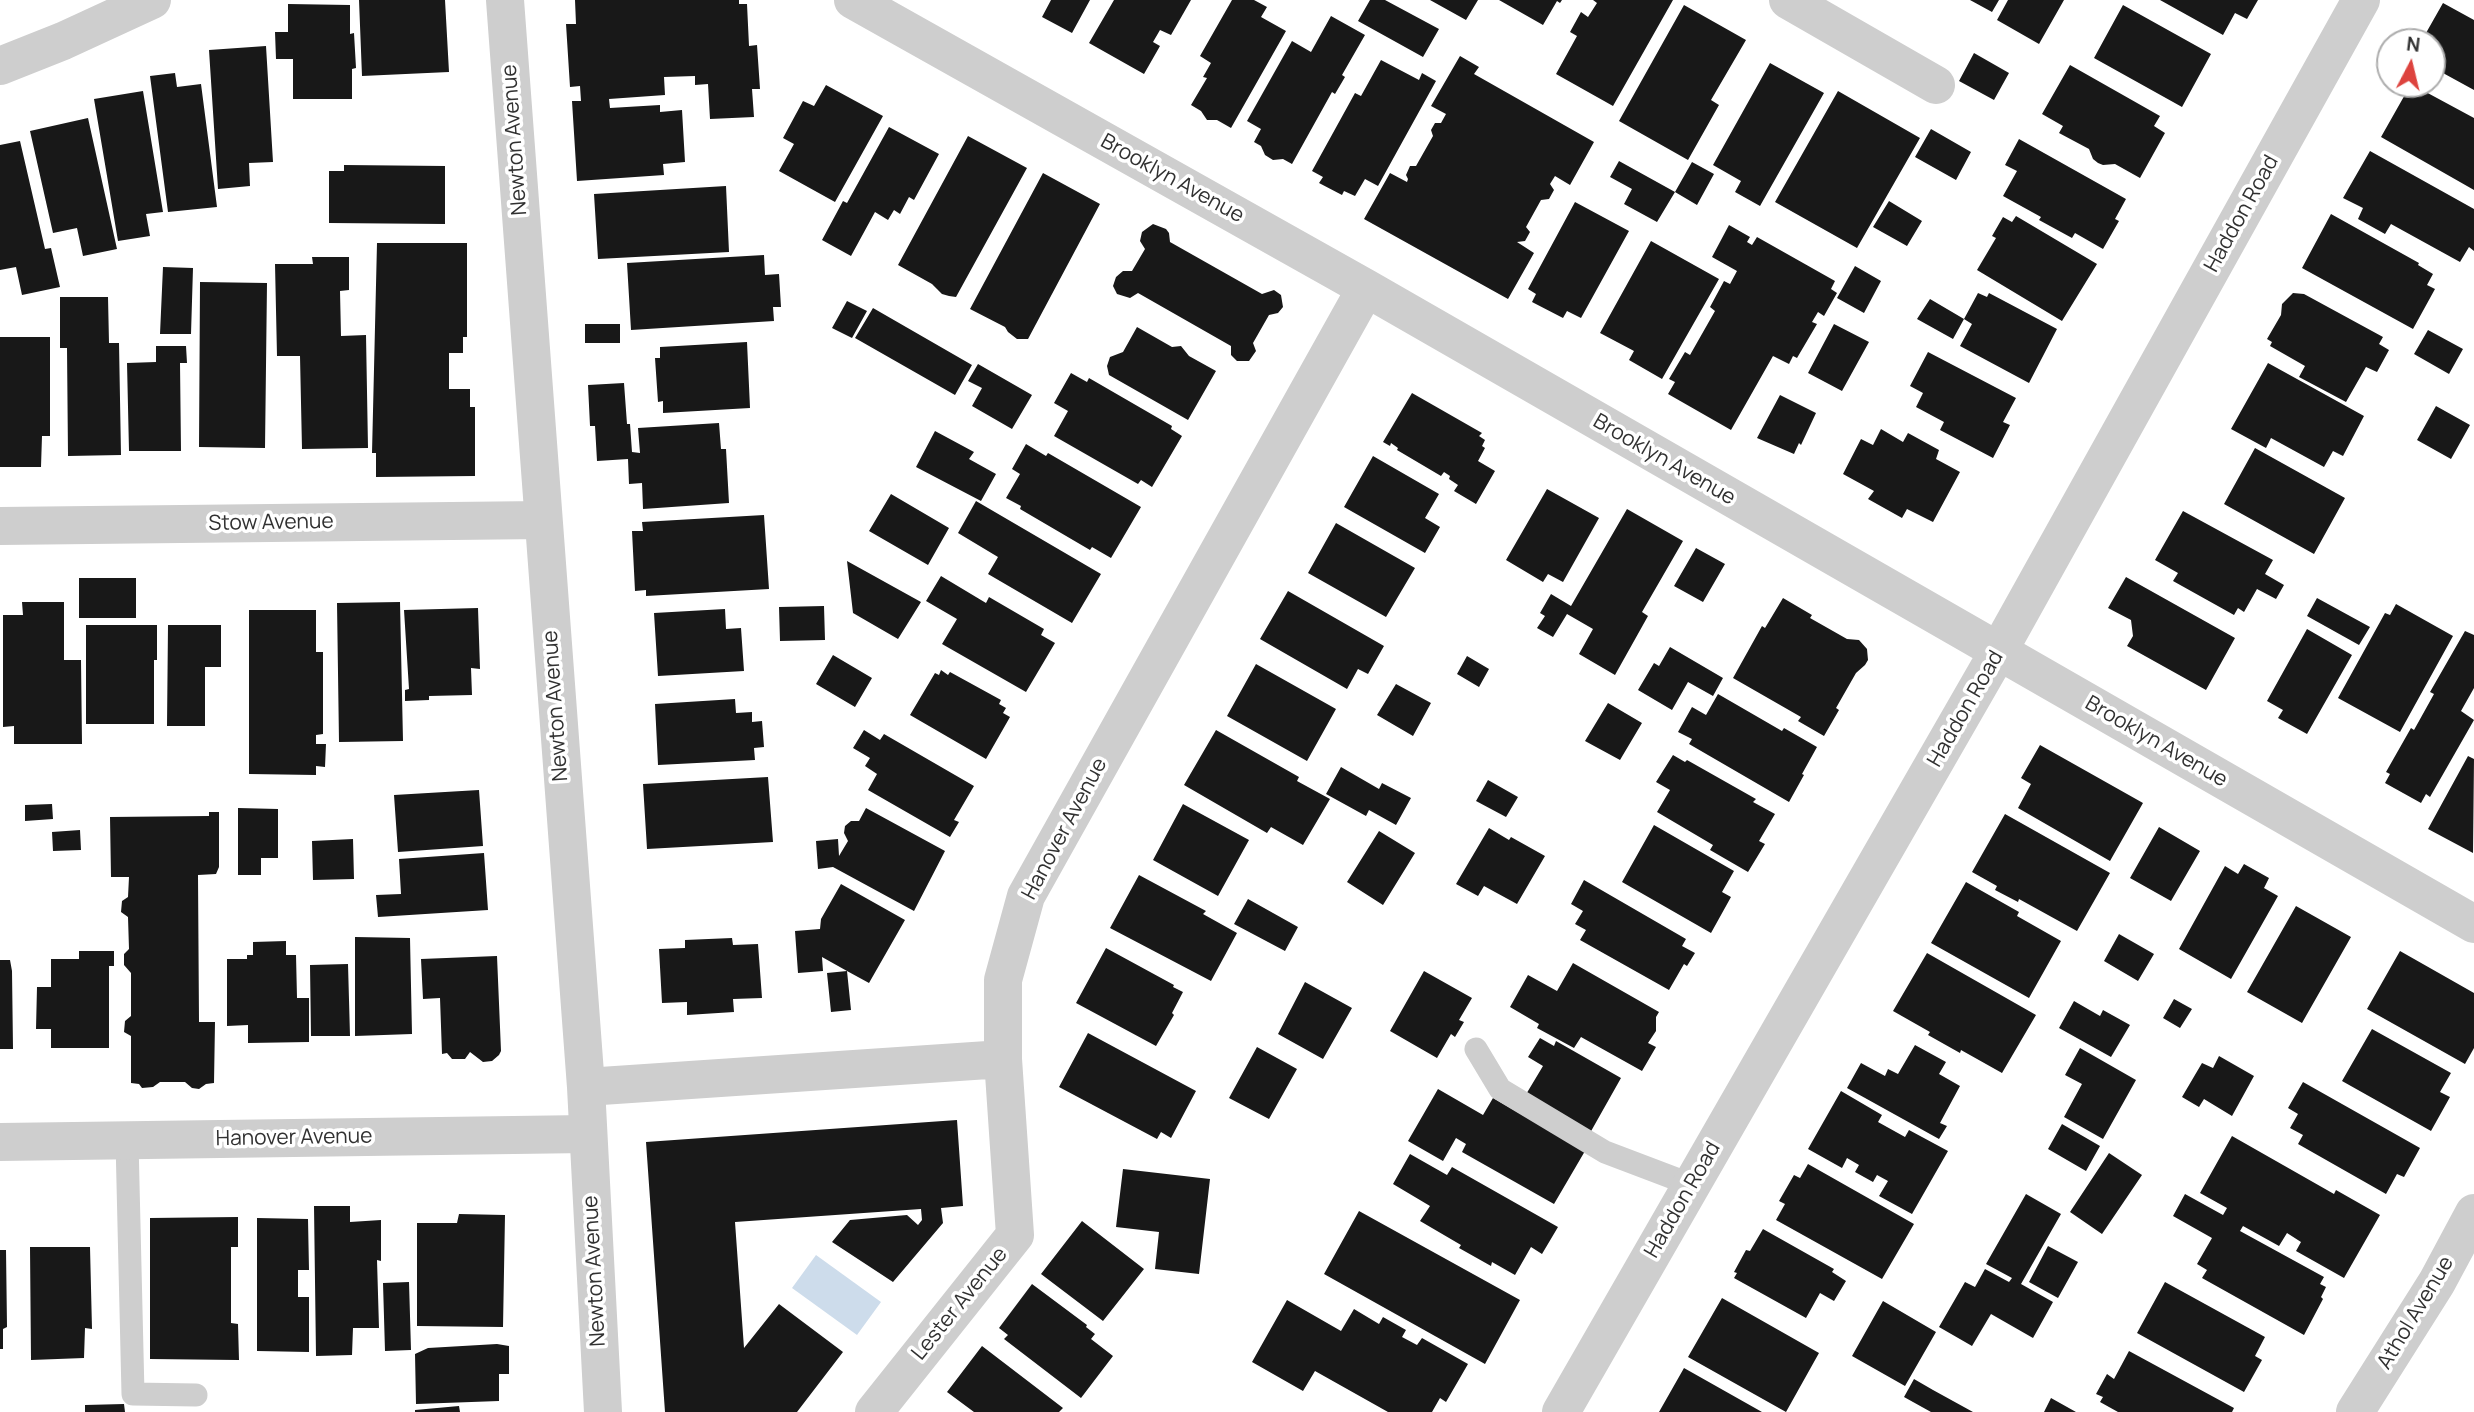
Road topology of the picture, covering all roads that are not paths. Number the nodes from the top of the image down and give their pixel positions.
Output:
1 (152, 0) edge
2 (505, 0) edge
3 (853, 0) edge
4 (1788, 0) edge
5 (2361, 0) edge
6 (0, 66) edge
7 (1936, 85) dead end
8 (1366, 288) junction
9 (542, 520) junction
10 (0, 526) edge
11 (1998, 652) junction
12 (2474, 924) edge
13 (1476, 1049) dead end
14 (1003, 1059) junction
15 (586, 1087) junction
16 (587, 1134) junction
17 (127, 1141) junction
18 (0, 1143) edge
19 (1692, 1185) junction
20 (2474, 1213) edge
21 (196, 1395) dead end
22 (603, 1412) edge
23 (874, 1412) edge
24 (1561, 1412) edge
25 (2356, 1412) edge

1 - 6 street
2 - 9 street, Newton Avenue
3 - 8 street, Brooklyn Avenue
4 - 7 street
5 - 11 street, Haddon Road
8 - 11 street, Brooklyn Avenue
8 - 14 street, Hanover Avenue
9 - 10 street, Stow Avenue
9 - 15 street, Newton Avenue
11 - 12 street, Brooklyn Avenue
11 - 19 street, Haddon Road
13 - 19 lane
14 - 15 street
14 - 23 street, Lester Avenue
15 - 16 street, Newton Avenue
16 - 17 street, Hanover Avenue
16 - 22 street, Newton Avenue
17 - 18 street, Hanover Avenue
17 - 21 lane
19 - 24 street, Haddon Road
20 - 25 street, Athol Avenue

